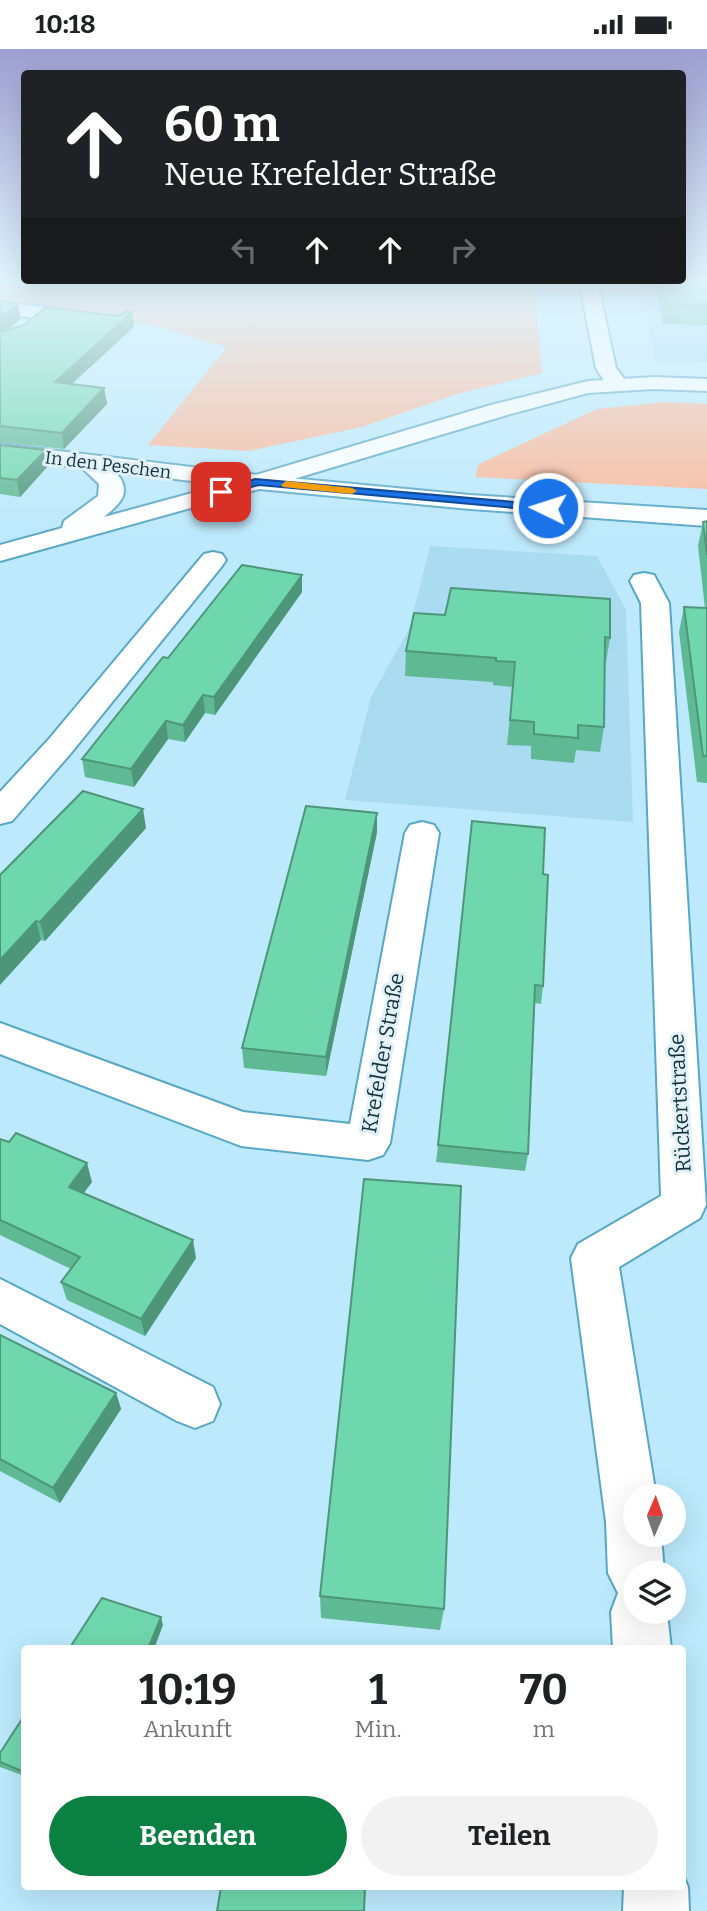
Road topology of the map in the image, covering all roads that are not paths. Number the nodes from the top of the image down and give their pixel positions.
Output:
1 (606, 367) edge
2 (617, 384) junction
3 (707, 386) edge
4 (0, 451) edge
5 (89, 464) junction
6 (258, 482) junction
7 (707, 518) edge
8 (60, 536) junction
9 (0, 553) edge
10 (213, 560) dead end
11 (644, 581) dead end
12 (0, 813) edge
13 (422, 833) dead end
14 (0, 1038) edge
15 (0, 1300) edge
16 (195, 1404) dead end
17 (635, 1561) edge
18 (640, 1624) edge
19 (642, 1645) edge
20 (656, 1890) edge
21 (656, 1911) edge

1 - 2 street
2 - 3 street
2 - 6 street
4 - 5 street, In den Peschen
5 - 6 street, In den Peschen
5 - 8 street
6 - 7 street, In den Peschen
6 - 8 street
8 - 9 street
10 - 12 street
11 - 17 street, Rückertstraße
13 - 14 street, Krefelder Straße
15 - 16 street
18 - 19 street
20 - 21 street

